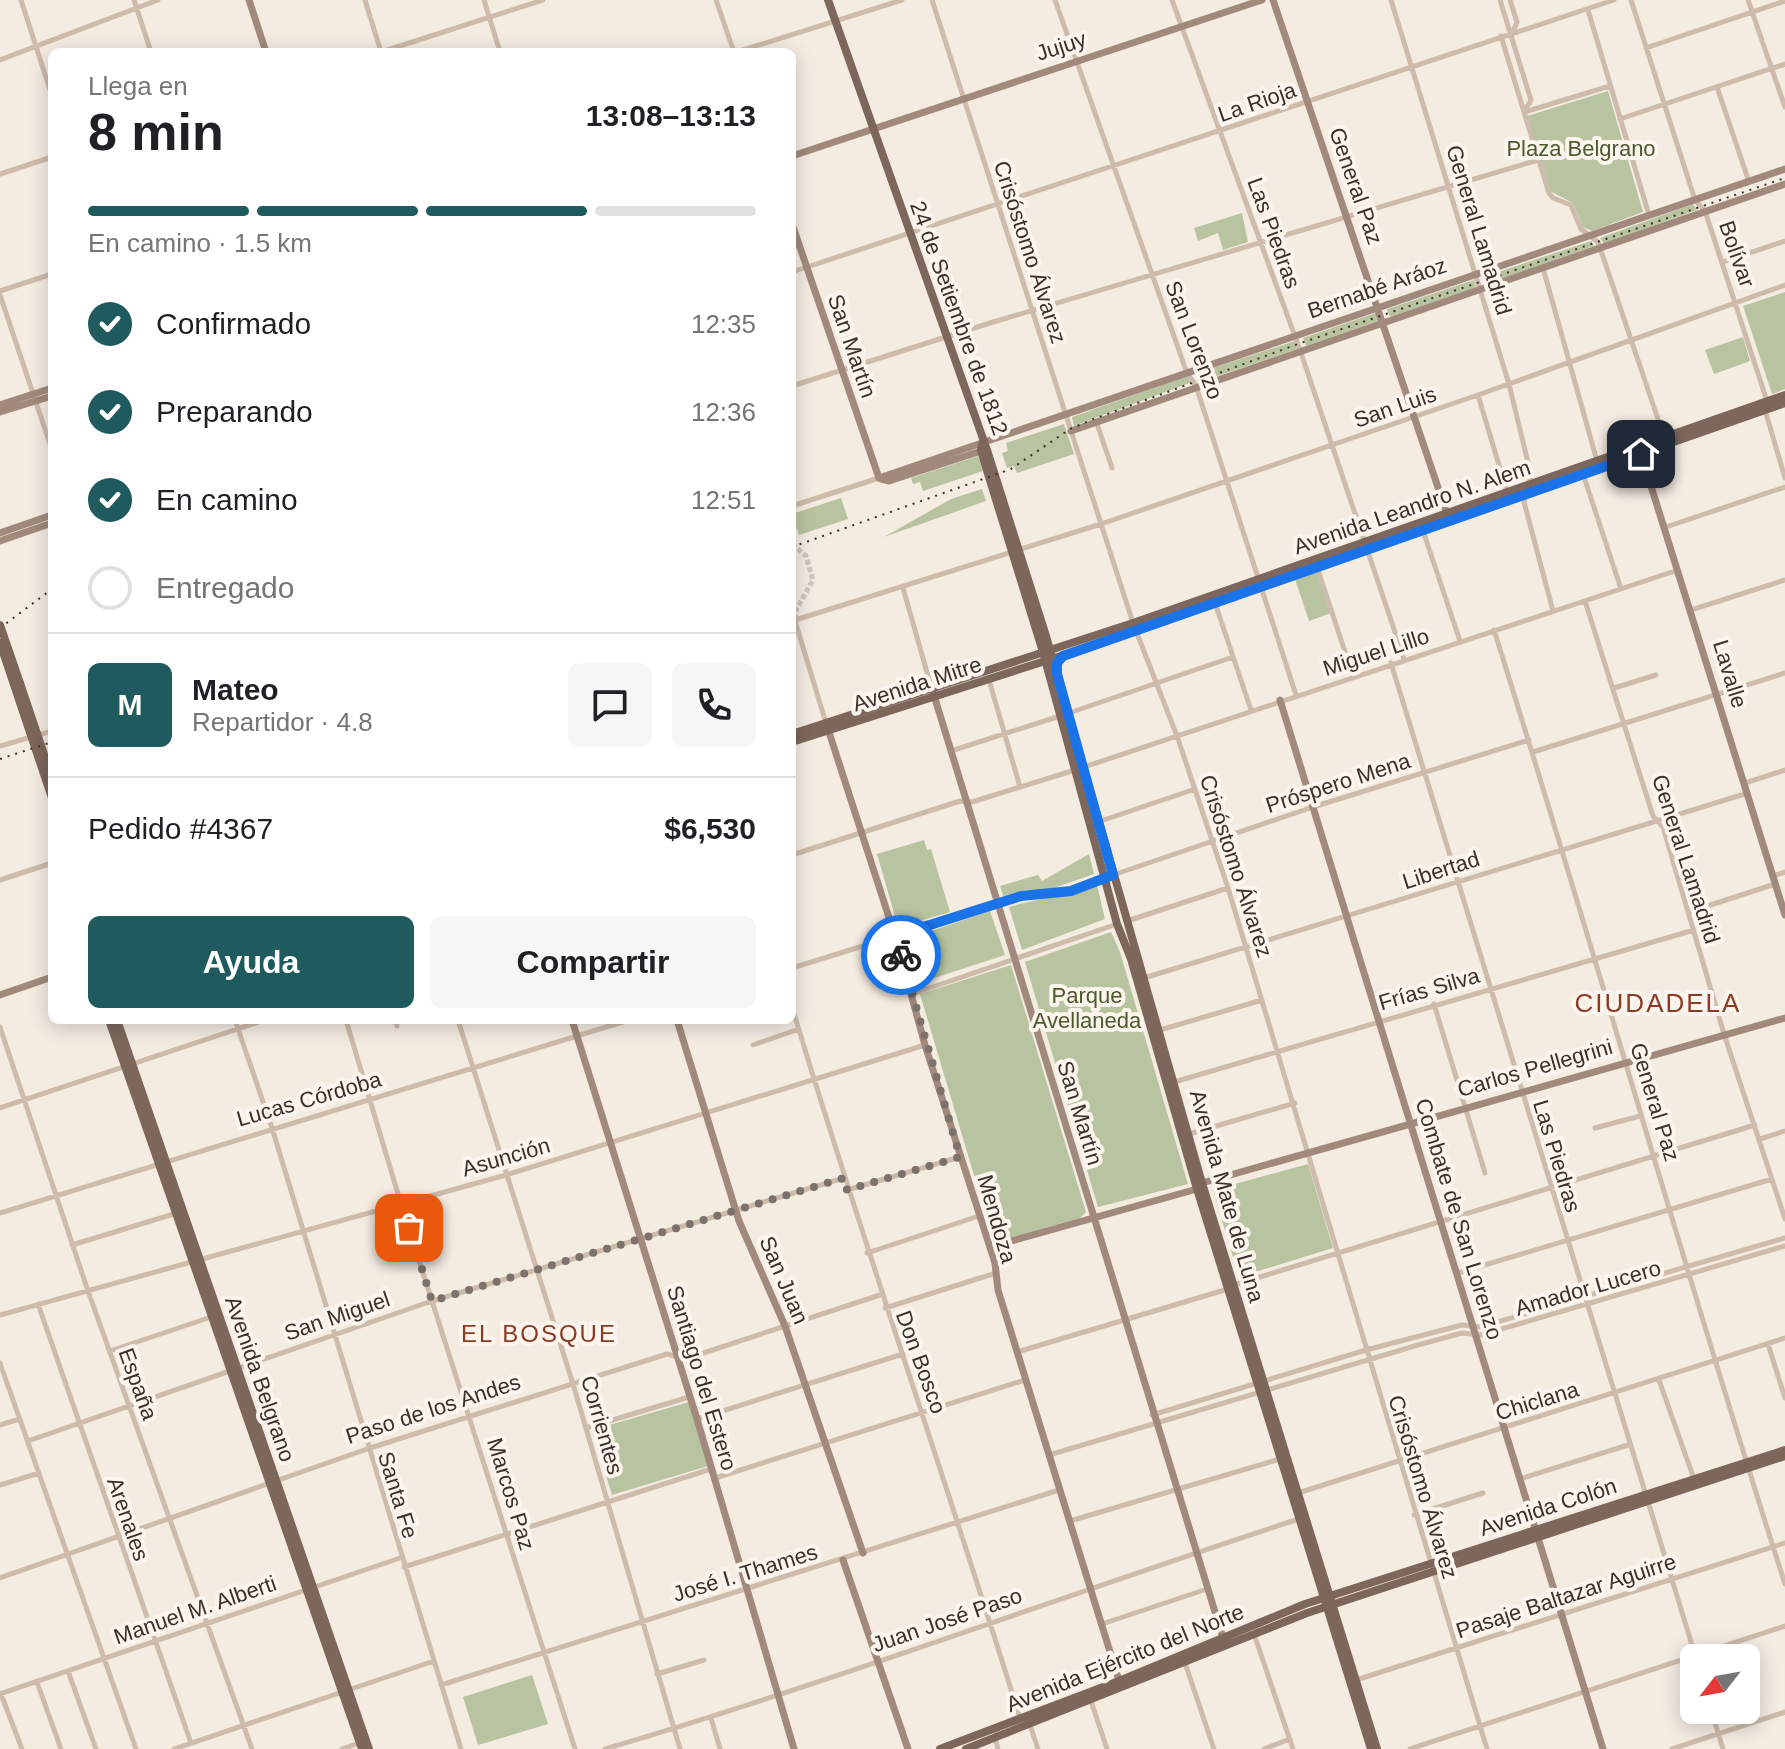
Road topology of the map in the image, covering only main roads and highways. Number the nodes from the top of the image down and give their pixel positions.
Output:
1 (828, 0) edge
2 (1785, 395) edge
3 (1785, 403) edge
4 (1766, 406) junction
5 (1637, 451) junction
6 (1528, 490) junction
7 (1448, 517) junction
8 (1366, 546) junction
9 (1261, 582) junction
10 (0, 625) edge
11 (1134, 627) junction
12 (1042, 637) junction
13 (0, 643) edge
14 (1064, 650) junction
15 (1048, 655) junction
16 (1027, 662) junction
17 (1057, 674) junction
18 (1051, 683) junction
19 (17, 684) junction
20 (933, 694) junction
21 (1064, 714) junction
22 (827, 727) junction
23 (796, 733) edge
24 (35, 735) junction
25 (796, 740) edge
26 (48, 768) edge
27 (1080, 768) junction
28 (48, 783) edge
29 (1110, 876) junction
30 (111, 1024) edge
31 (118, 1024) edge
32 (128, 1064) junction
33 (163, 1162) junction
34 (1200, 1186) junction
35 (197, 1260) junction
36 (235, 1368) junction
37 (1263, 1391) junction
38 (1785, 1450) edge
39 (1785, 1456) edge
40 (1747, 1465) junction
41 (1645, 1498) junction
42 (1321, 1578) junction
43 (1352, 1594) junction
44 (1328, 1601) junction
45 (1306, 1608) junction
46 (1335, 1624) junction
47 (1118, 1686) junction
48 (345, 1690) junction
49 (1025, 1723) junction
50 (360, 1746) edge
51 (369, 1749) edge
52 (940, 1749) edge
53 (966, 1749) edge
54 (1371, 1749) edge
55 (1377, 1749) edge

1 - 12 main road, 24 de Setiembre de 1812
2 - 4 main road, Avenida Leandro N. Alem
3 - 4 main road, Avenida Leandro N. Alem
4 - 5 main road, Avenida Leandro N. Alem
5 - 6 main road, Avenida Leandro N. Alem
5 - 6 main road, Avenida Leandro N. Alem
6 - 7 main road, Avenida Leandro N. Alem
6 - 7 main road, Avenida Leandro N. Alem
7 - 8 main road, Avenida Leandro N. Alem
8 - 9 main road, Avenida Leandro N. Alem
8 - 9 main road, Avenida Leandro N. Alem
9 - 11 main road, Avenida Leandro N. Alem
9 - 11 main road, Avenida Leandro N. Alem
10 - 19 main road, bridge
11 - 14 main road, Avenida Leandro N. Alem
12 - 14 main road
12 - 15 main road, 24 de Setiembre de 1812
12 - 16 main road
13 - 19 main road
14 - 15 main road, Avenida Leandro N. Alem
14 - 17 main road
15 - 16 main road, Avenida Mitre
15 - 17 main road, Avenida Mate de Luna
15 - 18 main road, Avenida Mate de Luna
16 - 18 main road
16 - 20 main road, Avenida Mitre
16 - 20 main road, Avenida Mitre
17 - 21 main road, Avenida Mate de Luna
18 - 21 main road, Avenida Mate de Luna
19 - 24 main road
20 - 22 main road, Avenida Mitre
21 - 27 main road, Avenida Mate de Luna
22 - 23 main road, Avenida Mitre
22 - 25 main road, Avenida Mitre
24 - 26 main road
24 - 28 main road
27 - 29 main road, Avenida Mate de Luna
27 - 29 main road, Avenida Mate de Luna
29 - 34 main road, Avenida Mate de Luna
29 - 34 main road, Avenida Mate de Luna
30 - 32 main road, Avenida Belgrano
31 - 32 main road, Avenida Belgrano
32 - 33 main road, Avenida Belgrano
33 - 35 main road, Avenida Belgrano
33 - 35 main road, Avenida Belgrano
34 - 37 main road, Avenida Mate de Luna
35 - 36 main road, Avenida Belgrano
35 - 36 main road, Avenida Belgrano
36 - 48 main road, Avenida Belgrano
37 - 42 main road, Avenida Mate de Luna
37 - 42 main road, Avenida Mate de Luna
38 - 40 main road, Avenida Colón
39 - 40 main road, Avenida Colón
40 - 41 main road, Avenida Colón
40 - 41 main road, Avenida Colón
41 - 43 main road, Avenida Colón
42 - 43 main road
42 - 44 main road, Avenida Mate de Luna
42 - 45 main road
43 - 44 main road, Avenida Colón
43 - 46 main road
44 - 45 main road, Avenida Ejército del Norte
44 - 46 main road, Avenida Mate de Luna
45 - 46 main road
45 - 47 main road, Avenida Ejército del Norte
45 - 47 main road, Avenida Ejército del Norte
46 - 54 main road, Avenida Mate de Luna
46 - 55 main road, Avenida Mate de Luna
47 - 49 main road, Avenida Ejército del Norte
48 - 50 main road, Avenida Belgrano
48 - 51 main road, Avenida Belgrano
49 - 52 main road, Avenida Ejército del Norte
49 - 53 main road, Avenida Ejército del Norte

